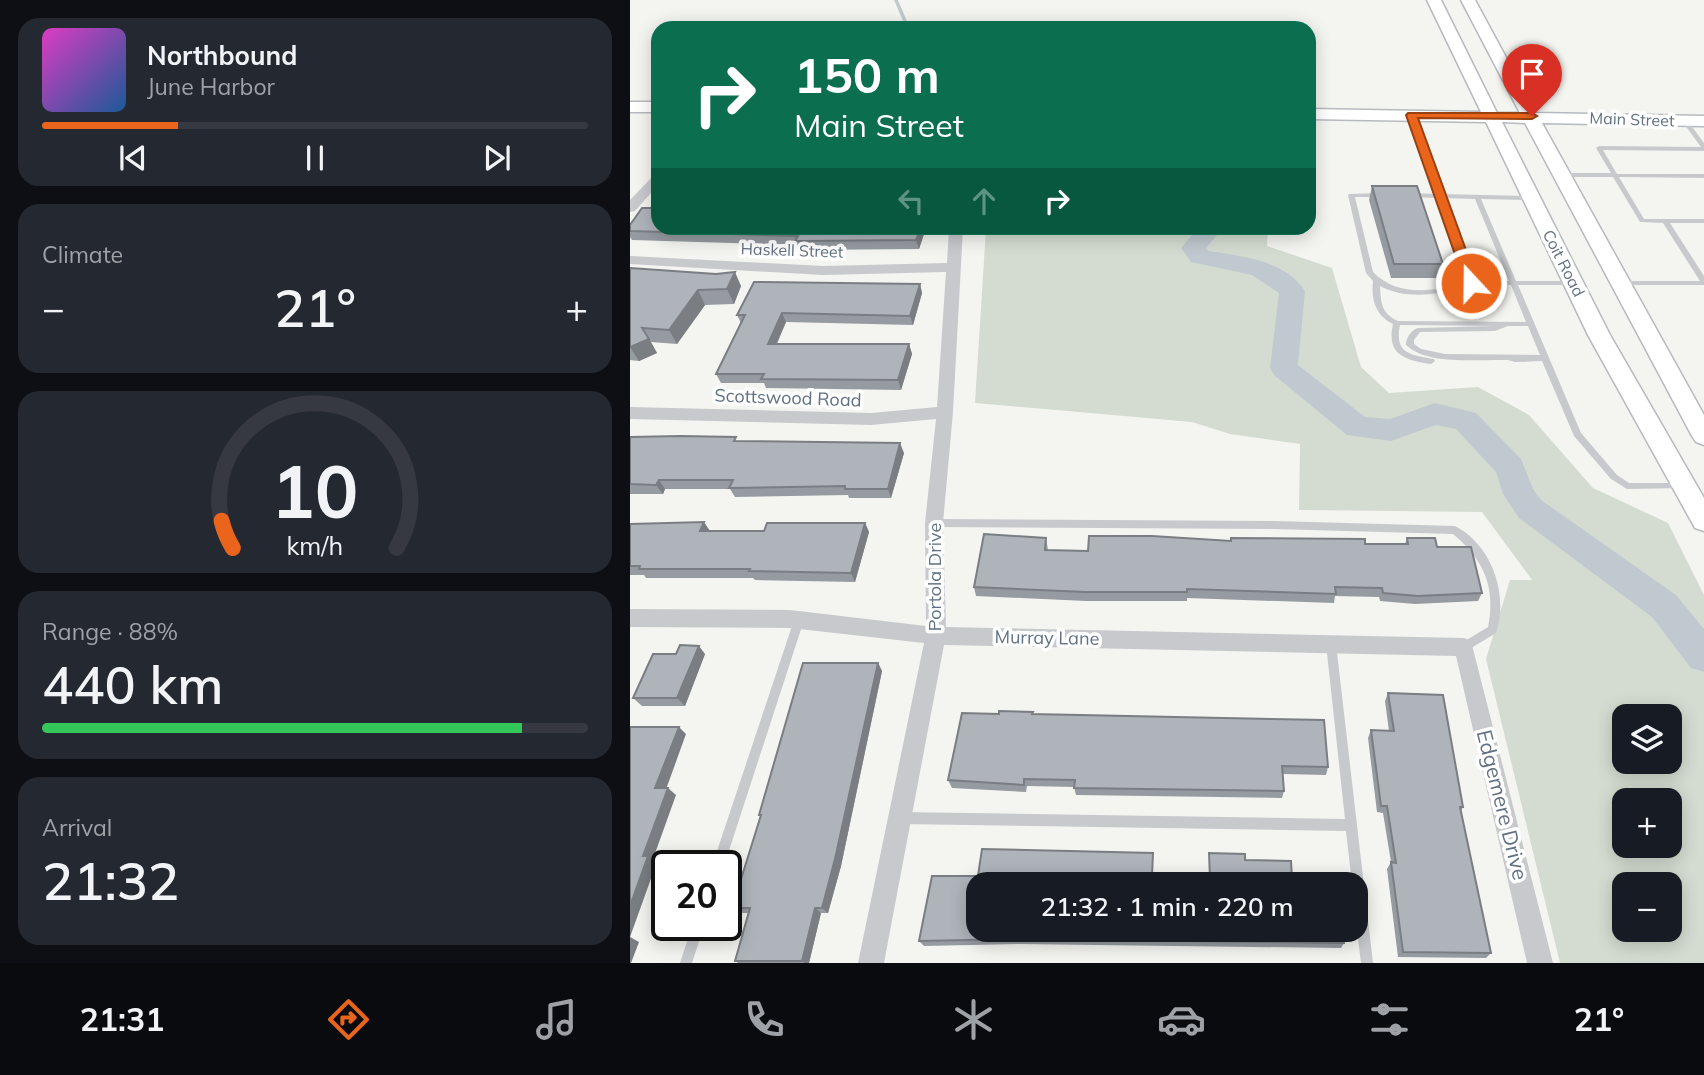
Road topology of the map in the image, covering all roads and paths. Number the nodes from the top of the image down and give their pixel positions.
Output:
1 (1434, 0) edge
2 (1468, 0) edge
3 (630, 93) edge
4 (651, 93) edge
5 (1316, 98) edge
6 (1364, 99) dead end
7 (1462, 100) dead end
8 (1523, 100) junction
9 (1542, 101) dead end
10 (1616, 103) dead end
11 (1413, 104) junction
12 (1704, 106) edge
13 (630, 107) edge
14 (651, 107) edge
15 (1488, 108) junction
16 (1316, 113) edge
17 (1532, 116) junction
18 (1685, 121) junction
19 (1704, 121) edge
20 (1704, 148) edge
21 (1624, 166) dead end
22 (1634, 166) dead end
23 (1650, 166) dead end
24 (1664, 166) dead end
25 (1678, 166) dead end
26 (1689, 166) dead end
27 (1563, 175) junction
28 (1615, 176) junction
29 (1630, 176) junction
30 (1640, 176) junction
31 (1656, 176) junction
32 (1670, 176) junction
33 (1685, 176) junction
34 (1695, 176) junction
35 (1704, 176) edge
36 (651, 186) edge
37 (1438, 194) junction
38 (1388, 195) edge
39 (1400, 195) edge
40 (1478, 198) junction
41 (1531, 198) junction
42 (630, 208) edge
43 (1665, 221) junction
44 (1704, 221) edge
45 (955, 235) edge
46 (630, 260) edge
47 (953, 267) junction
48 (1376, 282) junction
49 (1471, 283) junction
50 (1573, 283) junction
51 (1619, 283) junction
52 (1704, 283) edge
53 (1512, 284) junction
54 (1397, 323) junction
55 (1508, 323) junction
56 (1529, 324) junction
57 (1520, 358) junction
58 (1543, 358) junction
59 (945, 412) junction
60 (630, 413) edge
61 (1704, 436) edge
62 (1684, 486) junction
63 (1704, 521) edge
64 (934, 523) junction
65 (631, 620) edge
66 (799, 620) junction
67 (936, 636) junction
68 (1331, 644) junction
69 (1464, 647) junction
70 (900, 818) junction
71 (1350, 825) junction
72 (723, 850) edge
73 (693, 941) edge
74 (686, 963) edge
75 (871, 963) edge
76 (1367, 963) edge
77 (1540, 963) edge

1 - 15 main road, Coit Road
2 - 8 main road
3 - 4 main road
5 - 6 main road
7 - 15 main road, Main Street
8 - 9 main road, Main Street
8 - 15 main road, Main Street
8 - 17 main road
10 - 12 main road, Main Street
11 - 15 main road, Main Street
11 - 16 main road, Main Street
11 - 37 lane
13 - 14 main road
15 - 17 main road, Main Street
15 - 41 main road, Coit Road
17 - 18 main road, Main Street
17 - 27 main road
18 - 19 main road, Main Street
18 - 20 lane
20 - 28 lane
21 - 29 lane
22 - 30 lane
23 - 31 lane
24 - 32 lane
25 - 33 lane
26 - 34 lane
27 - 28 lane
27 - 51 main road
28 - 29 lane
28 - 43 lane
29 - 30 lane
30 - 31 lane
31 - 32 lane
32 - 33 lane
33 - 34 lane
34 - 35 lane
36 - 42 street
37 - 39 lane
37 - 40 lane
37 - 49 lane
38 - 48 lane
40 - 41 lane
40 - 53 lane
41 - 50 main road, Coit Road
43 - 44 lane
43 - 52 lane
45 - 47 street, Portola Drive
46 - 47 street, Haskell Street
47 - 59 street, Portola Drive
48 - 49 lane
48 - 54 lane
49 - 53 lane
50 - 51 main road
50 - 53 lane
50 - 62 main road, Coit Road
51 - 52 lane
51 - 61 main road
53 - 56 lane
54 - 55 lane
54 - 57 lane
55 - 56 lane
55 - 57 lane
56 - 58 lane
57 - 58 lane
58 - 62 lane
59 - 60 street, Scottswood Road
59 - 64 street, Portola Drive
62 - 63 main road, Coit Road
64 - 67 street, Portola Drive
64 - 69 lane
65 - 66 street, Murray Lane
66 - 67 street, Murray Lane
66 - 72 lane
67 - 68 street, Murray Lane
67 - 70 street, Portola Drive
68 - 69 street, Murray Lane
68 - 71 lane
69 - 77 street, Edgemere Drive
70 - 71 lane
70 - 75 street, Portola Drive
71 - 76 lane
73 - 74 lane

